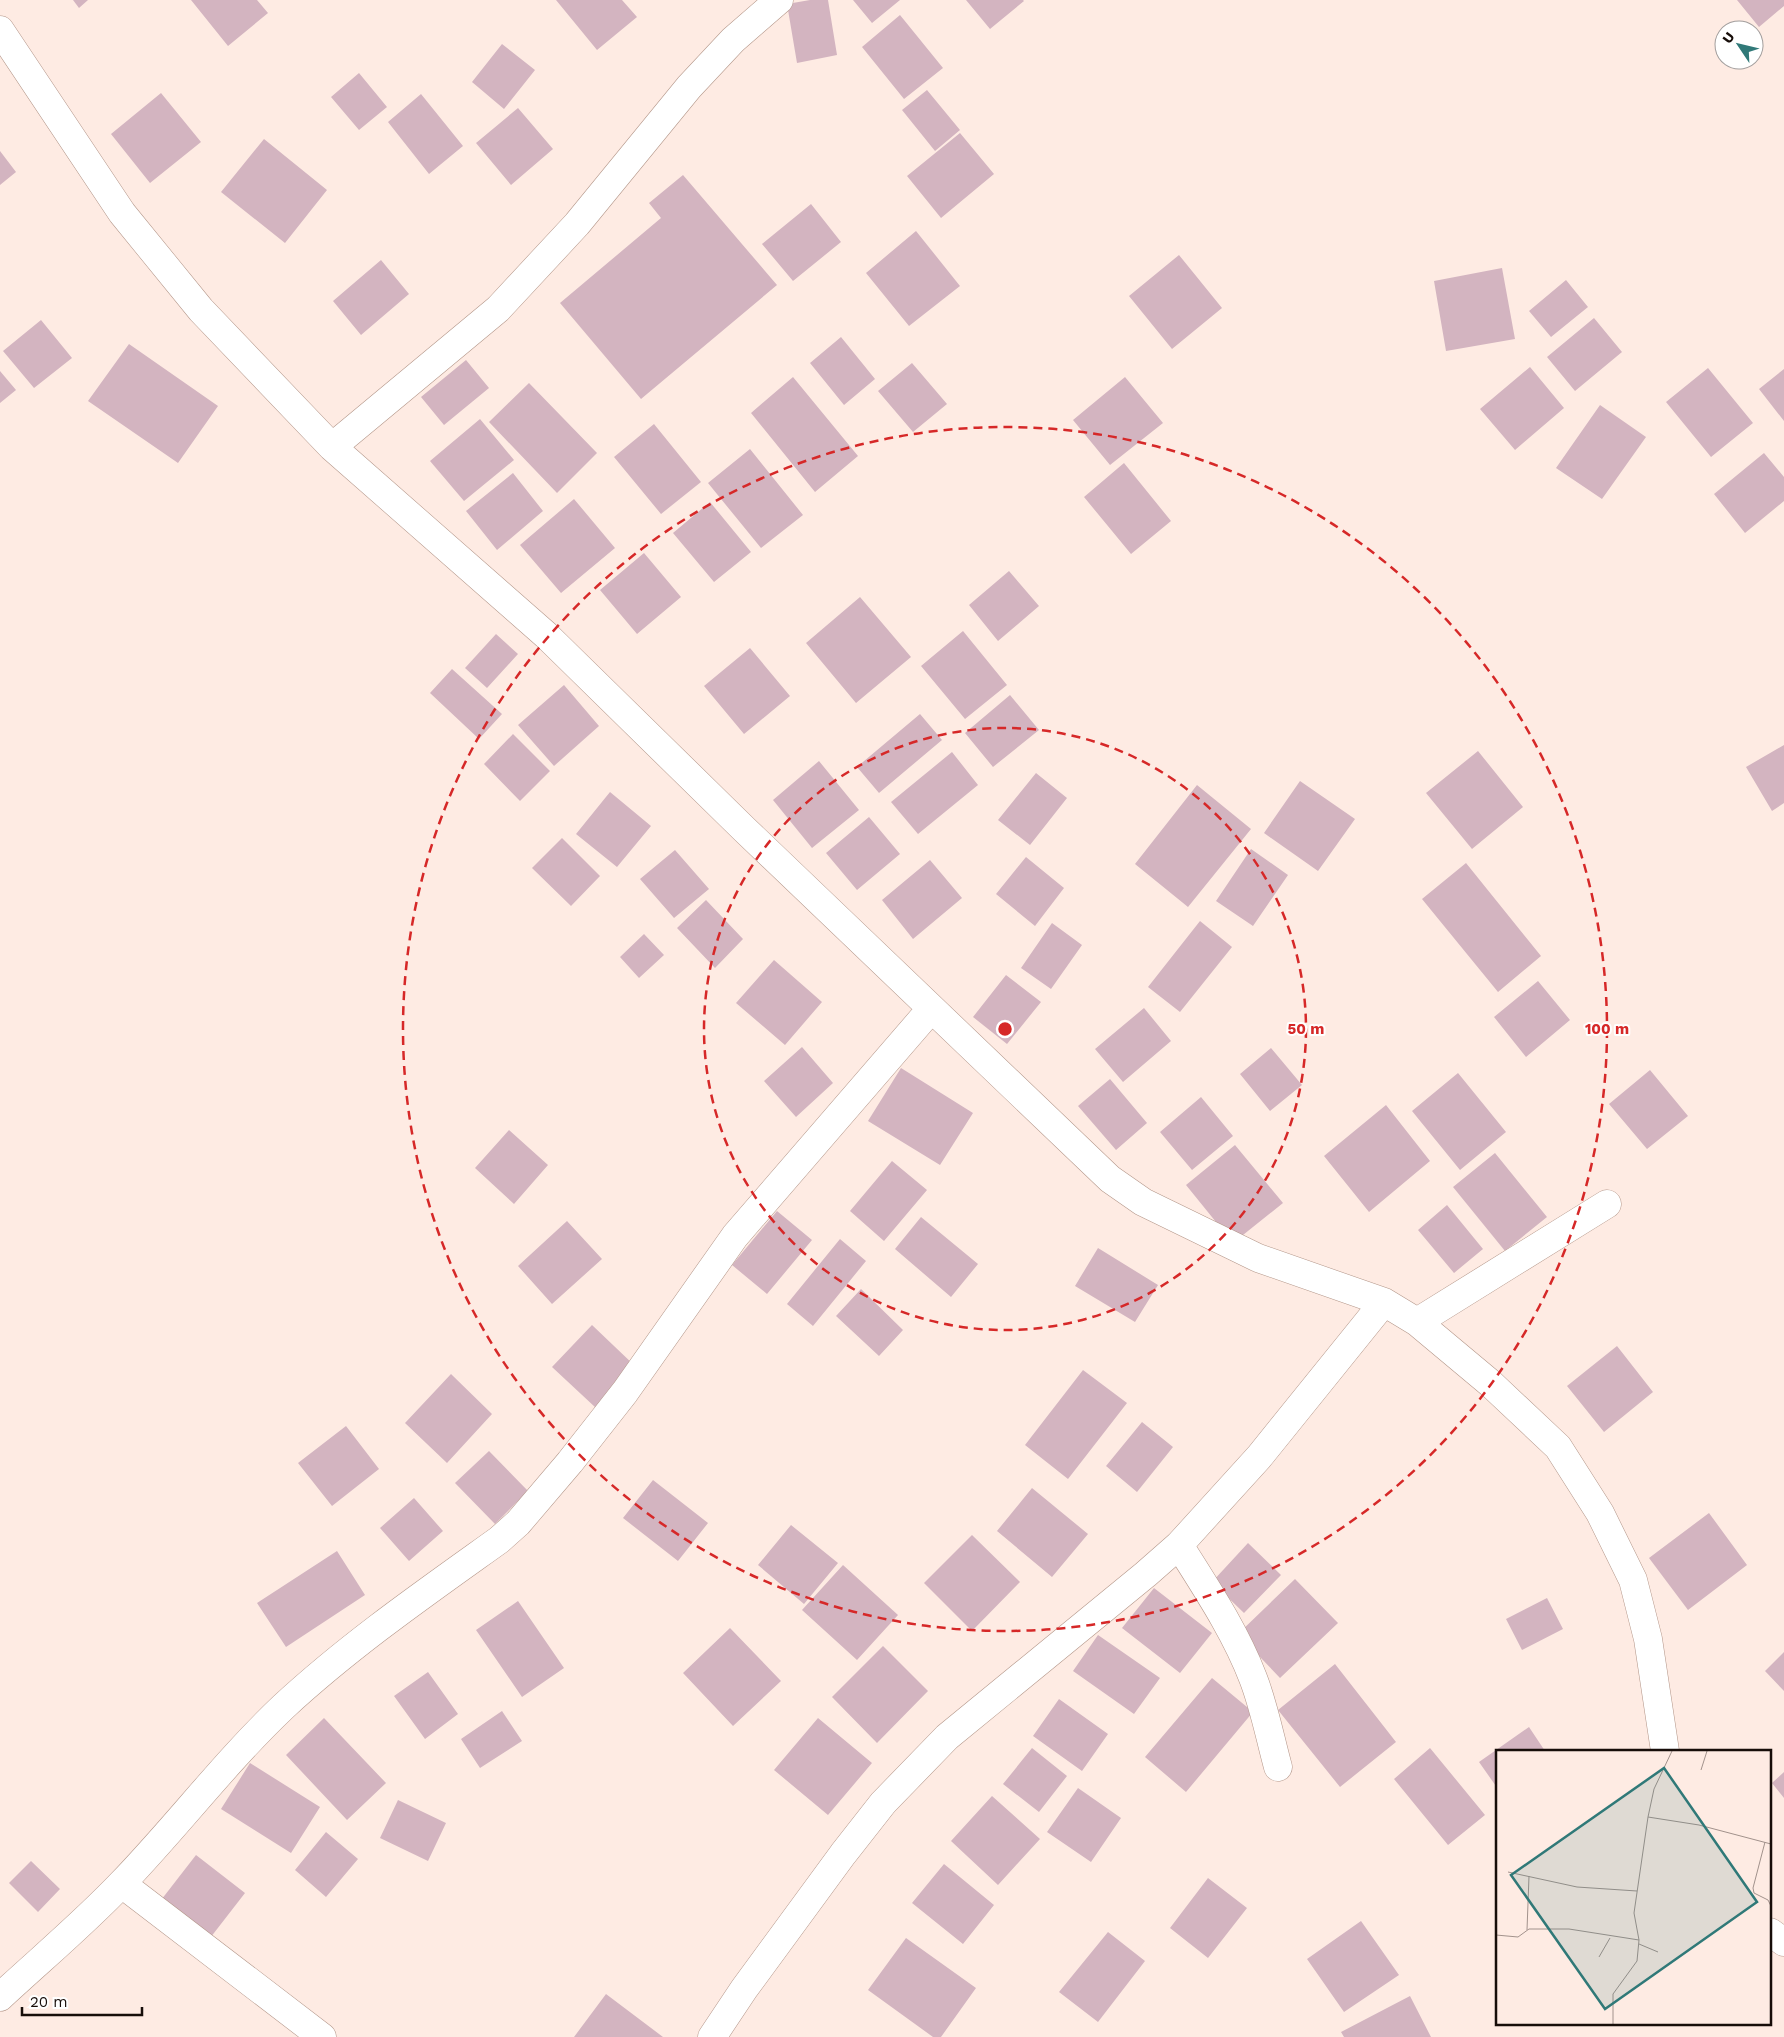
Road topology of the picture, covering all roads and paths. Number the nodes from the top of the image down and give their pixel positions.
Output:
1 (779, 0) edge
2 (0, 30) edge
3 (332, 447) junction
4 (931, 1009) junction
5 (1607, 1204) dead end
6 (1384, 1302) junction
7 (1417, 1322) junction
8 (1179, 1545) junction
9 (1665, 1750) edge
10 (1278, 1767) dead end
11 (122, 1884) junction
12 (1772, 1933) edge
13 (1784, 1942) edge
14 (0, 1997) edge
15 (322, 2037) edge
16 (712, 2037) edge

1 - 3 street
2 - 3 street
3 - 4 street
4 - 6 street
4 - 11 street
5 - 7 street
6 - 7 street
6 - 8 street
7 - 9 street
8 - 10 street
8 - 16 street
11 - 14 street
11 - 15 street
12 - 13 street

